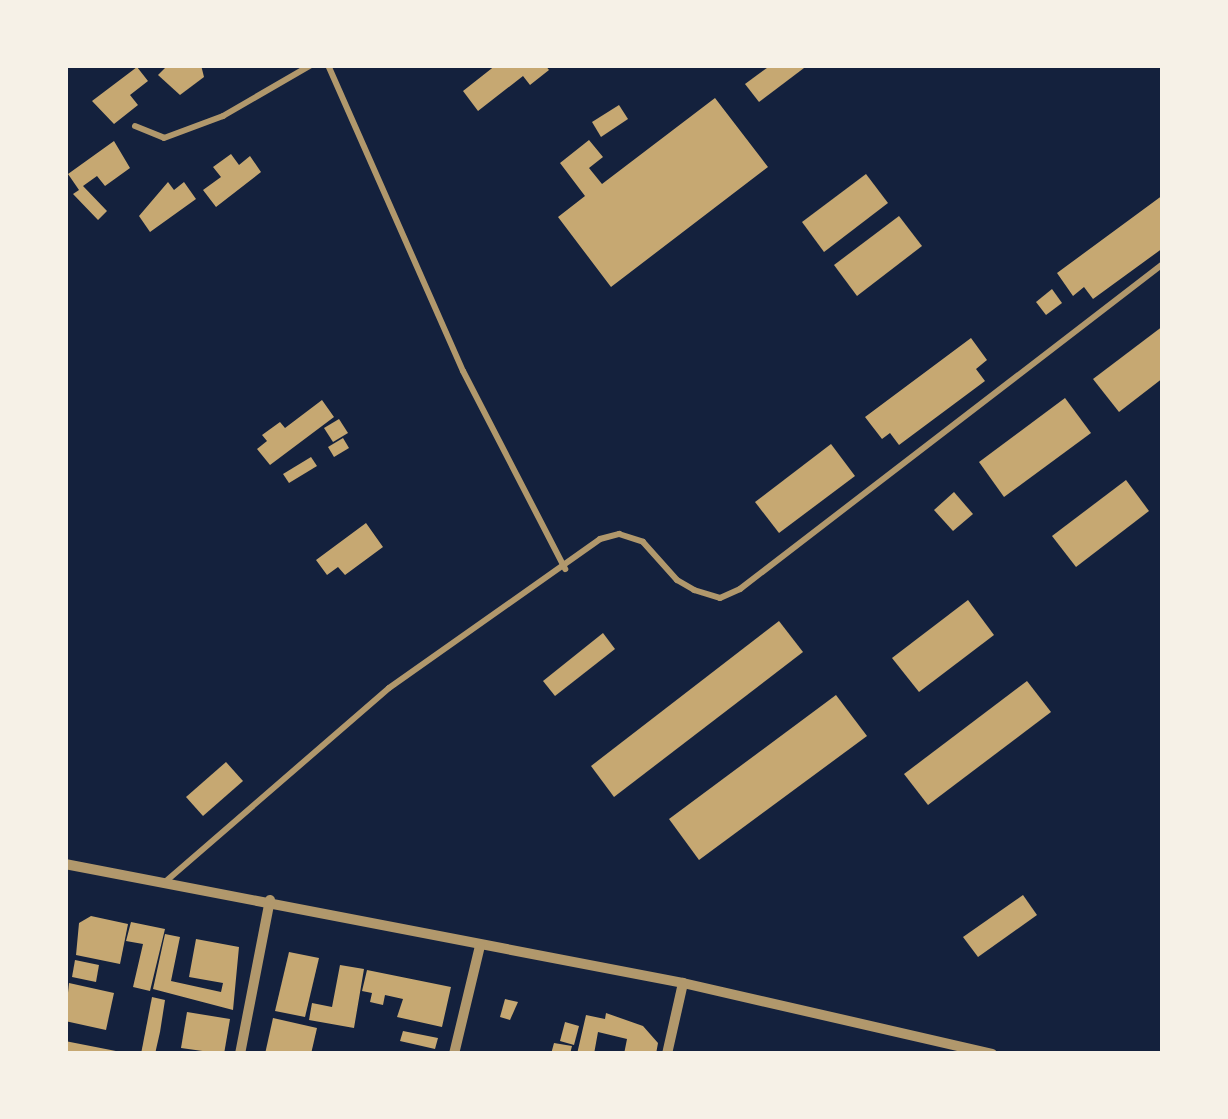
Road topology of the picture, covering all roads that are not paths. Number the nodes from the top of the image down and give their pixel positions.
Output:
1 (311, 65) edge
2 (328, 65) edge
3 (135, 126) dead end
4 (1163, 264) edge
5 (565, 569) junction
6 (65, 864) edge
7 (164, 882) junction
8 (270, 900) junction
9 (480, 946) junction
10 (683, 983) junction
11 (240, 1054) edge
12 (454, 1054) edge
13 (667, 1054) edge
14 (992, 1054) edge

1 - 3 lane
2 - 5 lane
4 - 5 lane
5 - 7 lane
6 - 7 street
7 - 8 street
8 - 9 street
8 - 11 street
9 - 10 street
9 - 12 street
10 - 13 street
10 - 14 street

